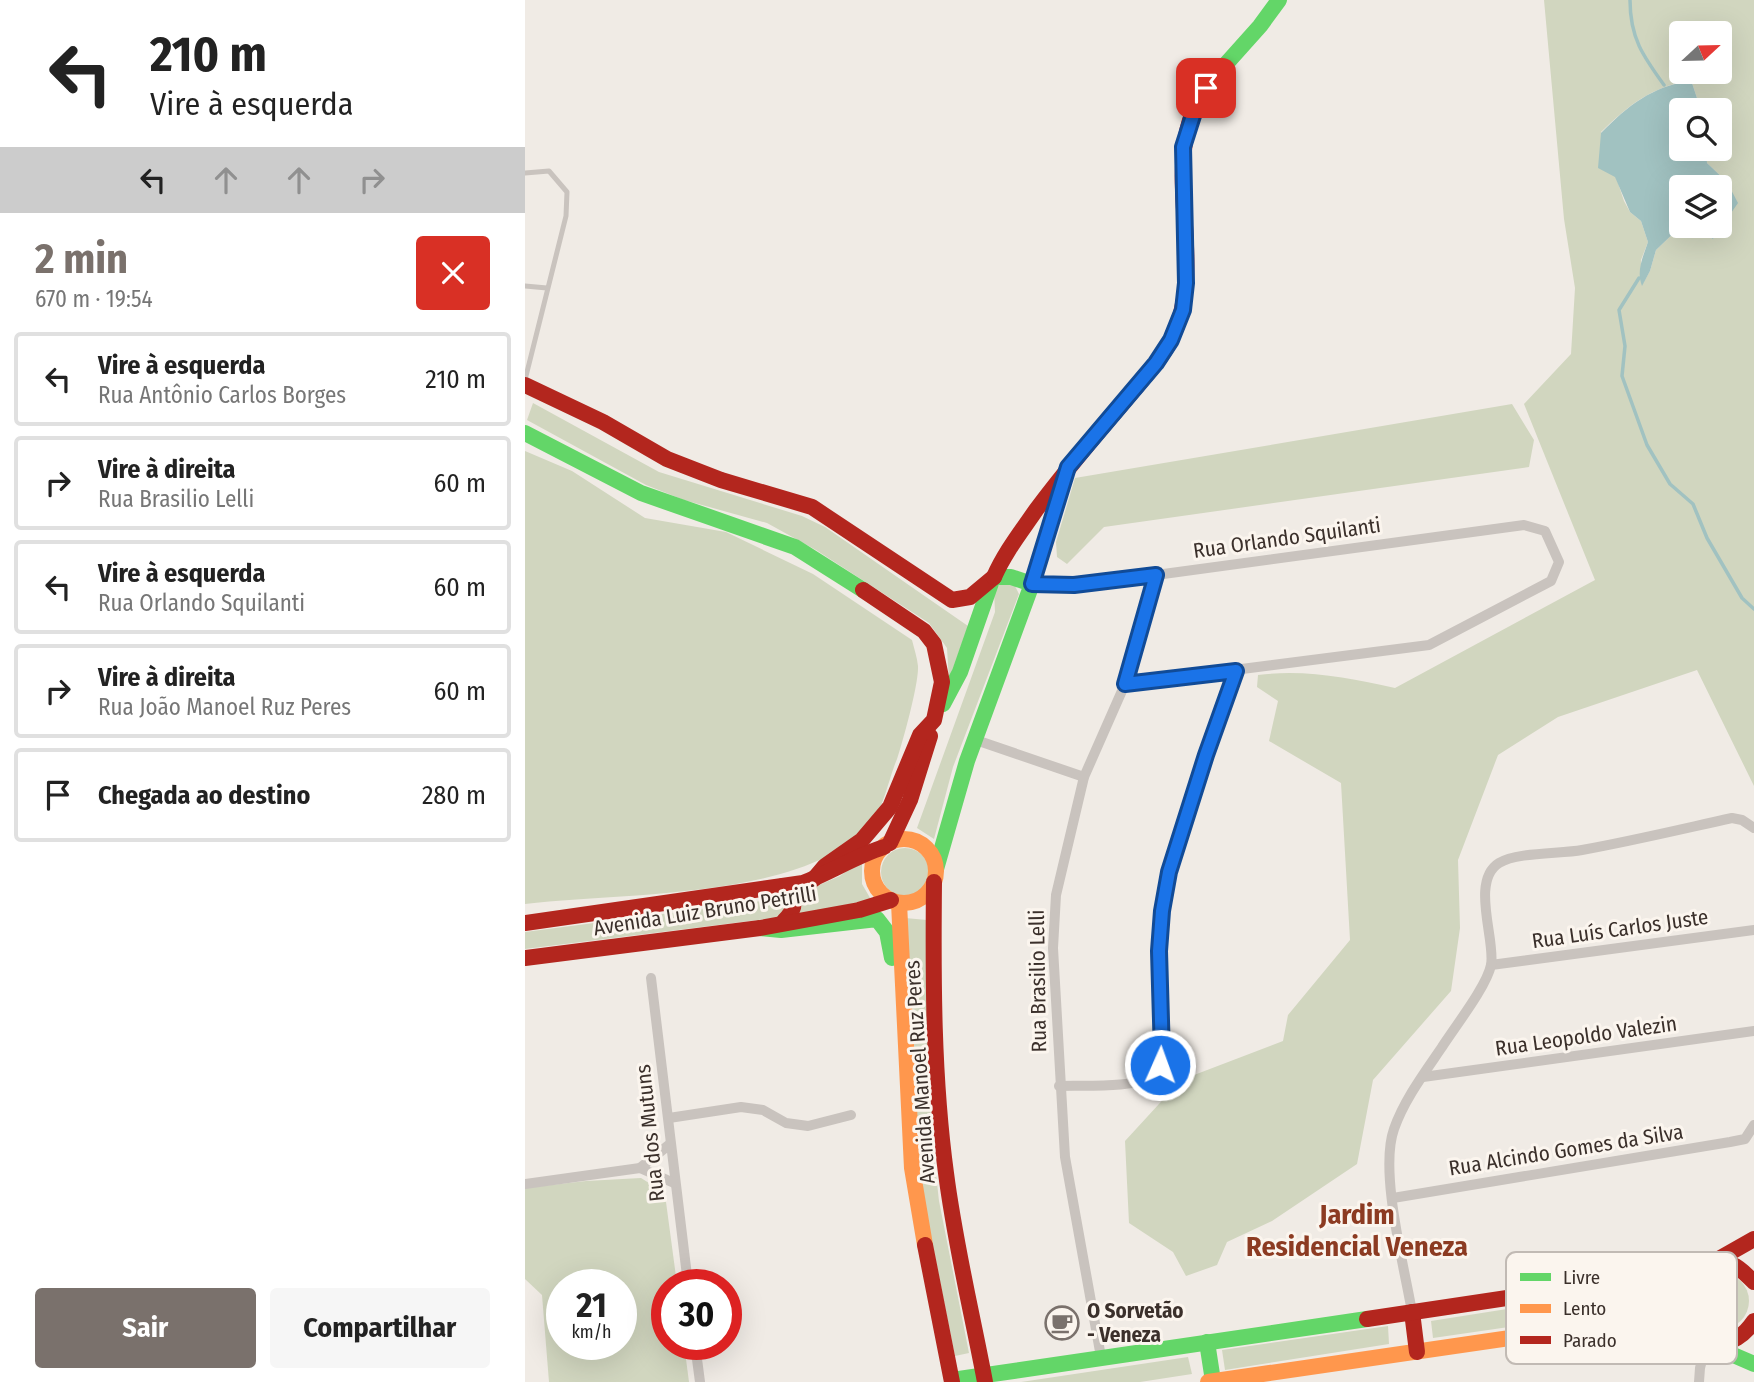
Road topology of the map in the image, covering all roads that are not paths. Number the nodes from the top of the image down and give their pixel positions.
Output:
1 (1279, 0) edge
2 (525, 173) edge
3 (525, 286) edge
4 (547, 288) junction
5 (525, 380) edge
6 (525, 386) edge
7 (525, 433) edge
8 (1068, 467) junction
9 (1156, 575) junction
10 (993, 577) junction
11 (1032, 584) junction
12 (1236, 671) junction
13 (1125, 684) junction
14 (934, 720) junction
15 (973, 739) junction
16 (1084, 777) junction
17 (1750, 825) edge
18 (887, 845) junction
19 (935, 875) junction
20 (814, 879) junction
21 (783, 886) junction
22 (895, 901) junction
23 (783, 921) junction
24 (525, 923) edge
25 (760, 928) junction
26 (1754, 930) edge
27 (525, 958) edge
28 (1491, 965) junction
29 (651, 978) dead end
30 (1754, 1031) edge
31 (907, 1047) junction
32 (1423, 1077) junction
33 (1059, 1086) junction
34 (851, 1115) dead end
35 (669, 1118) junction
36 (1754, 1125) edge
37 (670, 1144) junction
38 (640, 1168) junction
39 (525, 1184) edge
40 (674, 1184) junction
41 (1393, 1198) junction
42 (1754, 1239) edge
43 (1731, 1252) edge
44 (1737, 1266) edge
45 (686, 1269) edge
46 (1754, 1282) edge
47 (1506, 1297) edge
48 (1412, 1312) junction
49 (1754, 1321) edge
50 (1737, 1338) edge
51 (1506, 1339) edge
52 (1206, 1342) junction
53 (1417, 1352) junction
54 (1101, 1357) junction
55 (1737, 1358) edge
56 (697, 1360) edge
57 (1701, 1364) edge
58 (1754, 1364) edge
59 (984, 1379) edge
60 (949, 1381) edge
61 (700, 1382) edge
62 (1211, 1382) edge
63 (1699, 1382) edge

1 - 8 main road
2 - 4 lane
3 - 4 lane
4 - 5 lane
6 - 10 main road
7 - 14 main road
8 - 10 main road
8 - 11 main road, Avenida Manoel Ruz Peres
9 - 11 street, Rua Orlando Squilanti
9 - 12 street, Rua Orlando Squilanti
9 - 13 street, Rua Brasilio Lelli
10 - 11 main road
10 - 14 main road
11 - 15 main road, Avenida Manoel Ruz Peres
12 - 13 street
12 - 33 street
13 - 16 street, Rua Brasilio Lelli
14 - 18 main road
14 - 20 main road
15 - 16 street
15 - 19 main road, Avenida Manoel Ruz Peres
16 - 33 street, Rua Brasilio Lelli
17 - 28 street
18 - 19 main road
18 - 20 main road, Avenida Luiz Bruno Petrilli
18 - 22 main road
19 - 22 main road
19 - 59 main road, Avenida Manoel Ruz Peres
20 - 21 main road, Avenida Luiz Bruno Petrilli
21 - 23 main road
21 - 24 main road, Avenida Luiz Bruno Petrilli
22 - 23 main road, Avenida Luiz Bruno Petrilli
22 - 31 main road, Avenida Manoel Ruz Peres
23 - 25 main road, Avenida Luiz Bruno Petrilli
25 - 27 main road, Avenida Luiz Bruno Petrilli
25 - 31 main road
26 - 28 street, Rua Luís Carlos Juste
28 - 32 street
29 - 35 street, Rua dos Mutuns
30 - 32 street, Rua Leopoldo Valezin
31 - 60 main road, Avenida Manoel Ruz Peres
32 - 41 street
33 - 54 street, Rua Brasilio Lelli
34 - 35 street
35 - 37 street, Rua dos Mutuns
36 - 41 street, Rua Alcindo Gomes da Silva
37 - 38 street
37 - 40 street, Rua dos Mutuns
38 - 39 street
38 - 40 street
40 - 45 street, Rua dos Mutuns
41 - 48 street
42 - 43 main road
44 - 46 main road
47 - 48 main road
48 - 52 main road
48 - 53 main road
49 - 50 main road
51 - 53 main road
52 - 54 main road
52 - 62 main road
53 - 62 main road
54 - 59 main road
55 - 58 main road
56 - 61 street
57 - 63 street
59 - 60 main road

